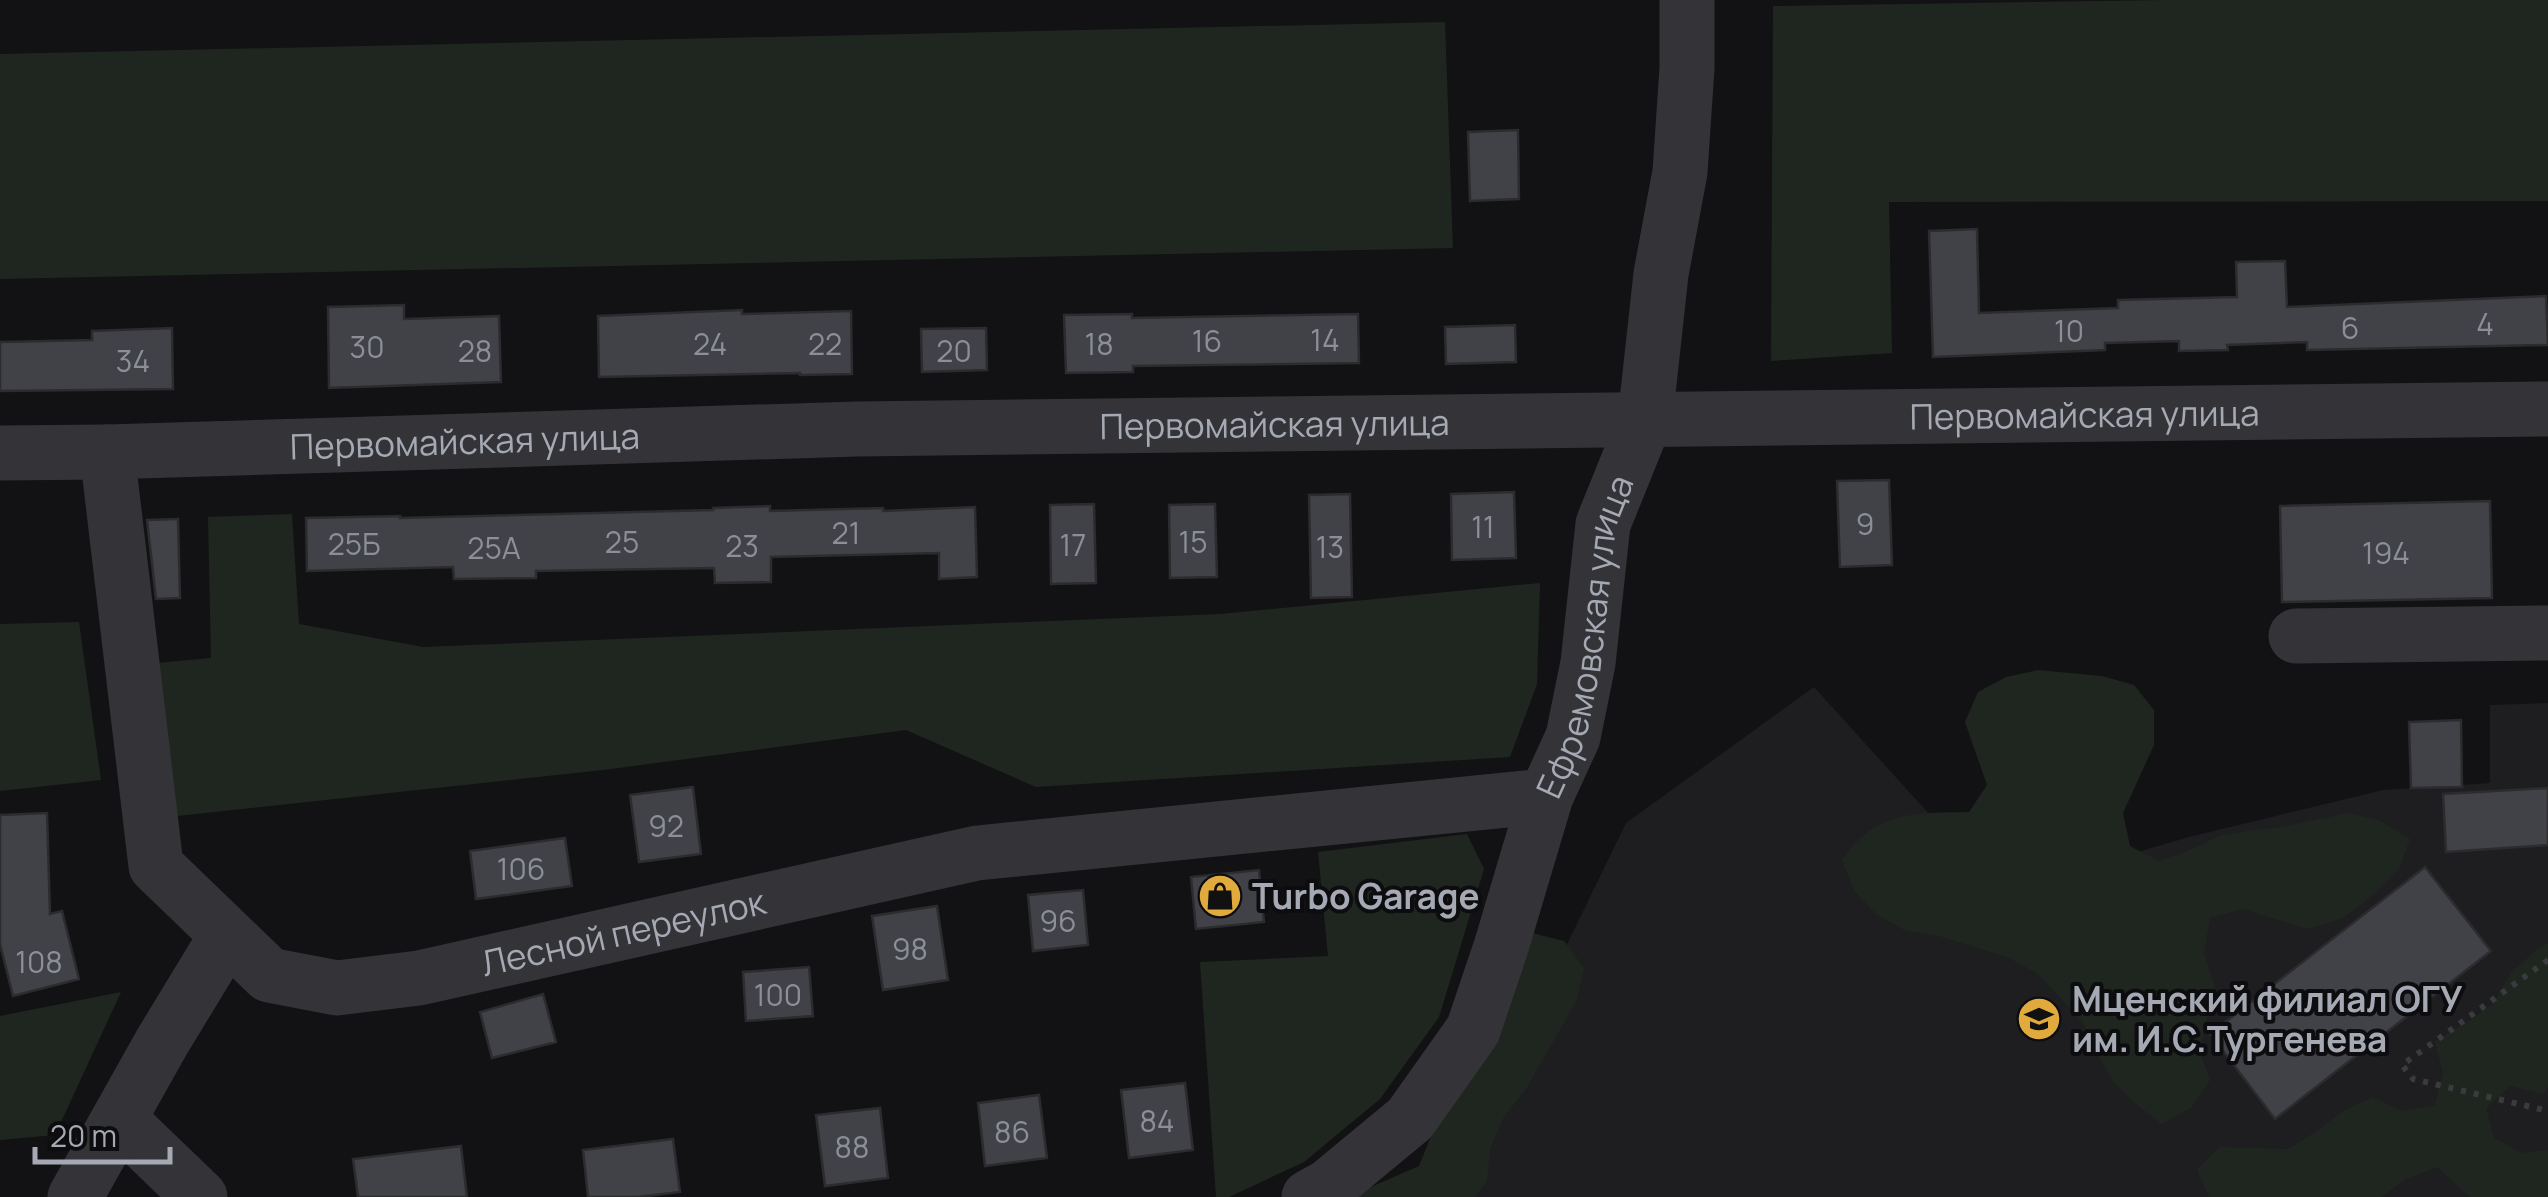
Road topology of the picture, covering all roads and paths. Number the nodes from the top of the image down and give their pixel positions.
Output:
1 (1687, 0) edge
2 (2548, 409) edge
3 (1645, 420) junction
4 (107, 452) junction
5 (0, 453) edge
6 (2548, 633) edge
7 (2296, 636) dead end
8 (1546, 796) junction
9 (228, 935) junction
10 (2548, 960) edge
11 (2548, 1111) edge
12 (119, 1119) junction
13 (75, 1197) edge
14 (200, 1197) edge
15 (1309, 1197) edge

1 - 3 street, Ефремовская улица
2 - 3 street, Первомайская улица
3 - 4 street, Первомайская улица
3 - 8 street, Ефремовская улица
4 - 5 street, Первомайская улица
4 - 9 street, Лесной переулок
6 - 7 street
8 - 9 street, Лесной переулок
8 - 15 street, Ефремовская улица
9 - 12 street
10 - 11 path
12 - 13 street
12 - 14 street

